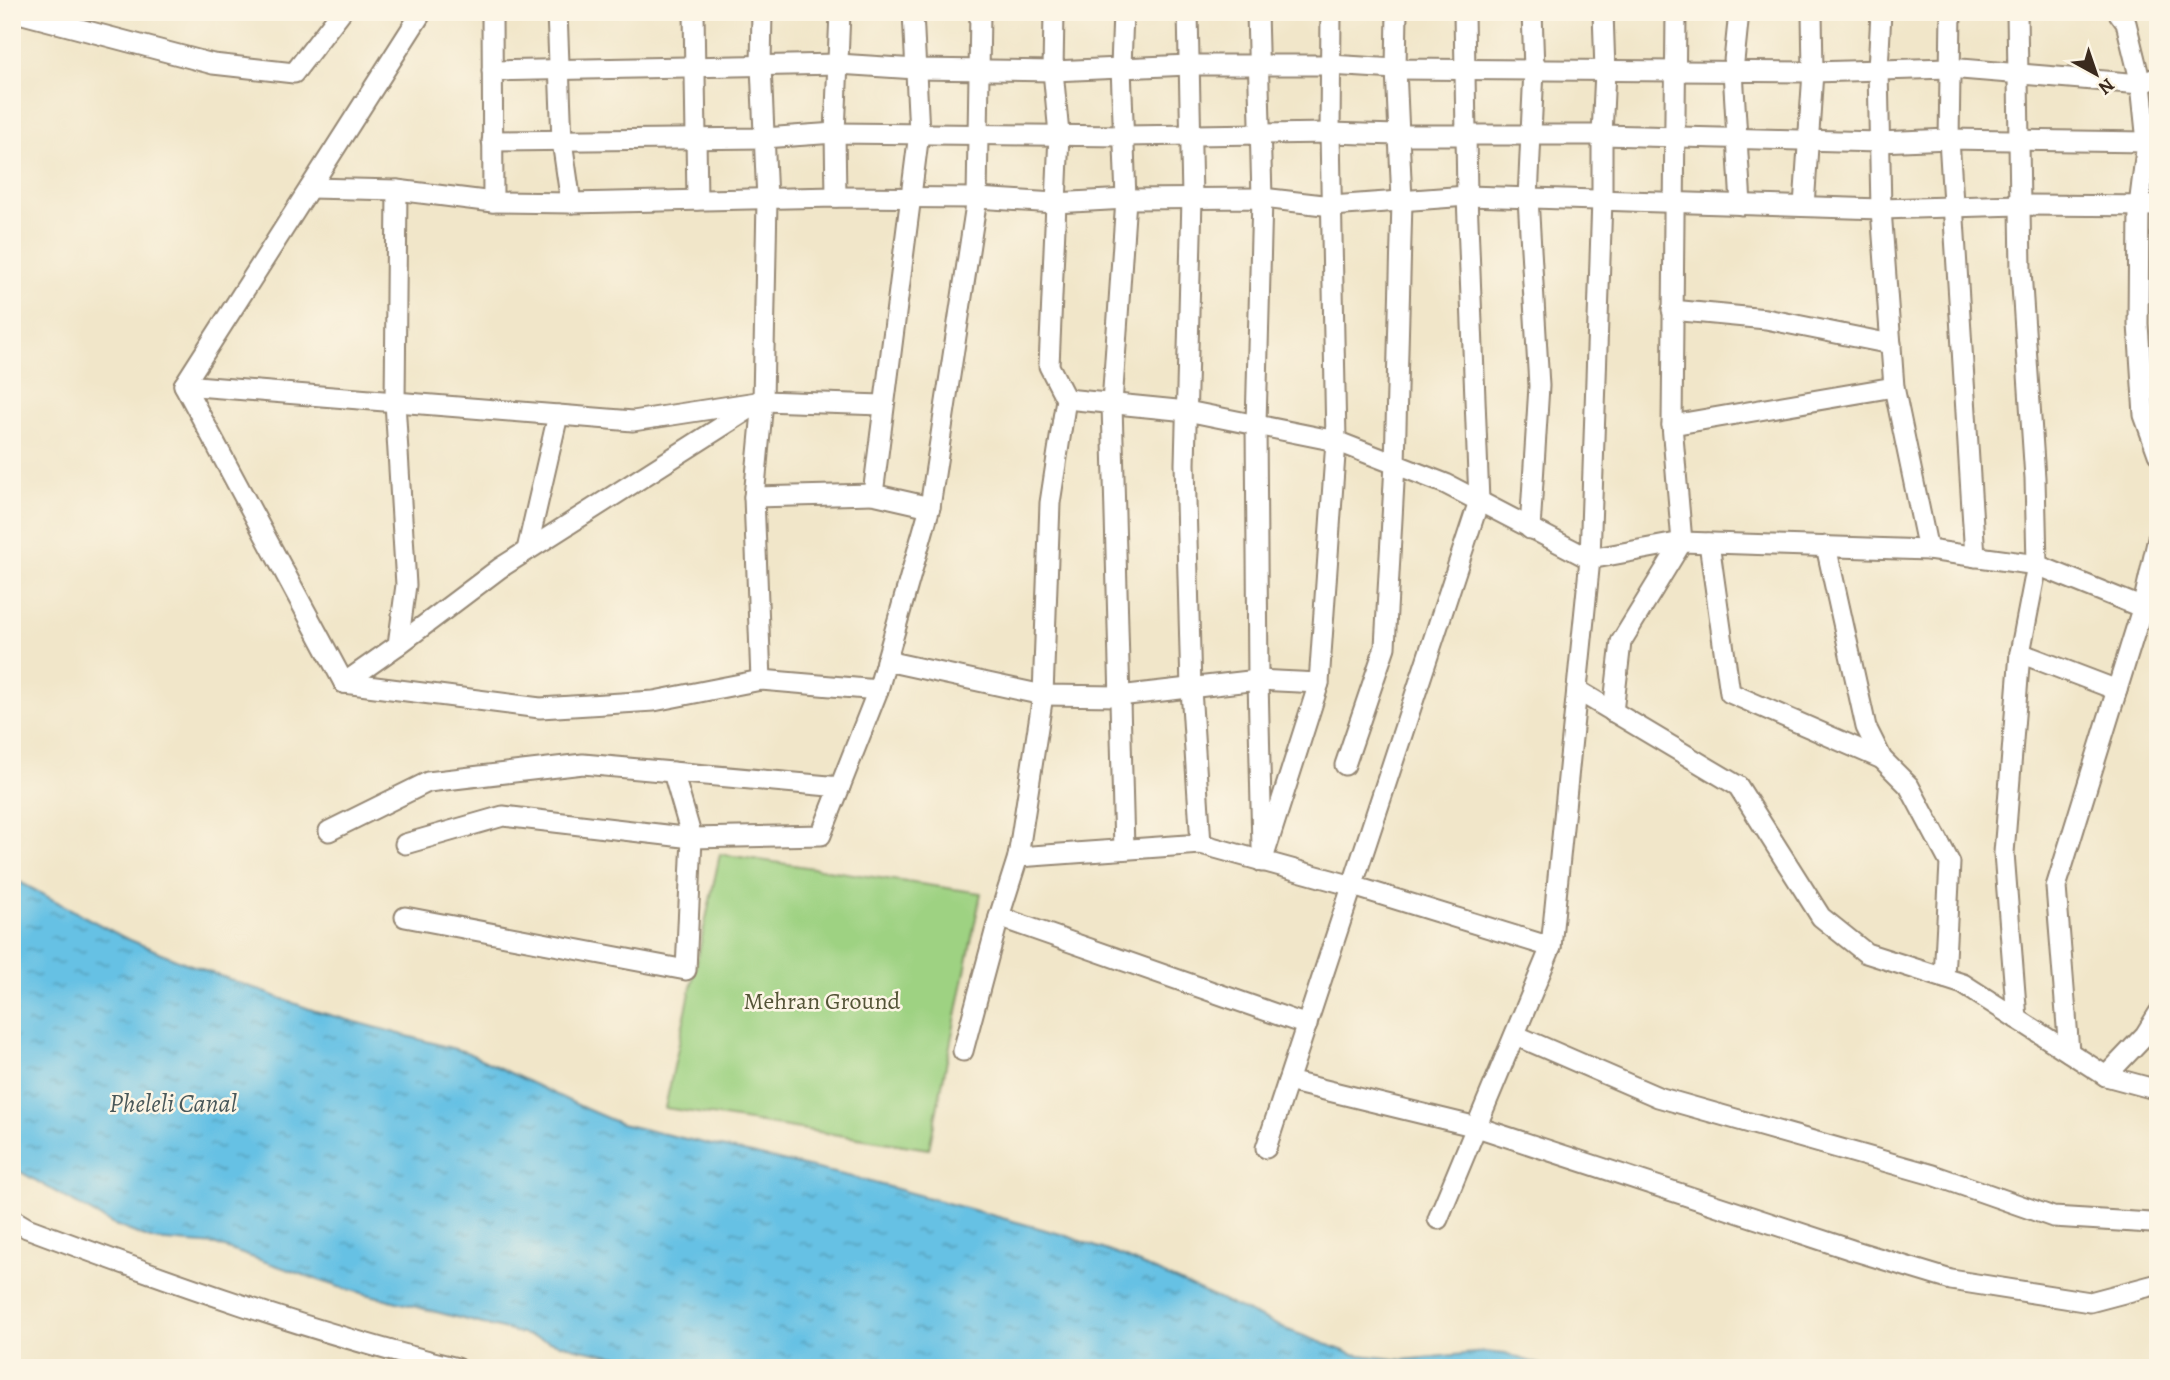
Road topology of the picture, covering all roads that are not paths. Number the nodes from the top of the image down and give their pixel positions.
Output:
1 (15, 12) edge
2 (341, 12) edge
3 (422, 12) edge
4 (492, 12) edge
5 (557, 12) edge
6 (694, 12) edge
7 (762, 12) edge
8 (840, 12) edge
9 (913, 12) edge
10 (980, 12) edge
11 (1054, 12) edge
12 (1122, 12) edge
13 (1188, 12) edge
14 (1257, 12) edge
15 (1331, 12) edge
16 (1398, 12) edge
17 (1464, 12) edge
18 (1532, 12) edge
19 (1603, 12) edge
20 (1676, 12) edge
21 (1739, 12) edge
22 (1811, 12) edge
23 (1881, 12) edge
24 (1951, 12) edge
25 (2017, 12) edge
26 (2118, 12) edge
27 (838, 64) junction
28 (1189, 65) junction
29 (1330, 65) junction
30 (761, 66) junction
31 (1257, 66) junction
32 (694, 67) junction
33 (1121, 67) junction
34 (1948, 68) junction
35 (558, 69) junction
36 (916, 69) junction
37 (1396, 69) junction
38 (1463, 69) junction
39 (1534, 69) junction
40 (979, 70) junction
41 (1878, 70) junction
42 (492, 71) junction
43 (1053, 71) junction
44 (1605, 71) junction
45 (1676, 71) junction
46 (1733, 71) junction
47 (1813, 72) junction
48 (2017, 72) junction
49 (2150, 81) edge
50 (1330, 133) junction
51 (835, 134) junction
52 (919, 134) junction
53 (979, 134) junction
54 (1059, 134) junction
55 (1191, 134) junction
56 (1260, 134) junction
57 (1398, 135) junction
58 (1466, 135) junction
59 (1531, 135) junction
60 (1602, 135) junction
61 (1124, 136) junction
62 (696, 137) junction
63 (1675, 137) junction
64 (764, 138) junction
65 (1738, 138) junction
66 (1949, 139) junction
67 (2153, 140) edge
68 (492, 141) junction
69 (562, 141) junction
70 (1808, 141) junction
71 (2019, 141) junction
72 (1879, 142) junction
73 (310, 188) junction
74 (397, 191) junction
75 (1467, 196) junction
76 (836, 197) junction
77 (977, 198) junction
78 (1192, 198) junction
79 (1262, 198) junction
80 (1528, 198) junction
81 (912, 199) junction
82 (1126, 199) junction
83 (1602, 199) junction
84 (696, 200) junction
85 (766, 200) junction
86 (1402, 201) junction
87 (493, 202) junction
88 (571, 203) junction
89 (1055, 203) junction
90 (1674, 203) junction
91 (1741, 205) junction
92 (2019, 205) junction
93 (1332, 206) junction
94 (1804, 206) junction
95 (1954, 206) junction
96 (2148, 206) edge
97 (1881, 209) junction
98 (1672, 310) junction
99 (1891, 344) junction
100 (184, 385) junction
101 (1894, 387) junction
102 (1066, 399) junction
103 (763, 401) junction
104 (395, 402) junction
105 (1112, 404) junction
106 (883, 405) junction
107 (1187, 411) junction
108 (558, 415) junction
109 (1256, 424) junction
110 (1672, 425) junction
111 (1336, 441) junction
112 (2158, 454) edge
113 (1395, 464) junction
114 (873, 494) junction
115 (754, 497) junction
116 (1479, 501) junction
117 (930, 507) junction
118 (1530, 529) junction
119 (2158, 538) edge
120 (1682, 542) junction
121 (1709, 543) junction
122 (1826, 546) junction
123 (527, 550) junction
124 (1928, 550) junction
125 (1975, 557) junction
126 (1590, 559) junction
127 (2037, 565) junction
128 (2150, 611) edge
129 (398, 645) junction
130 (2020, 653) junction
131 (886, 661) junction
132 (761, 680) junction
133 (1258, 680) junction
134 (344, 683) junction
135 (1318, 683) junction
136 (1191, 689) junction
137 (878, 690) junction
138 (1577, 690) junction
139 (2117, 690) junction
140 (1043, 695) junction
141 (1119, 696) junction
142 (1613, 712) junction
143 (1882, 758) junction
144 (1345, 765) dead end
145 (673, 772) junction
146 (840, 787) junction
147 (329, 831) dead end
148 (692, 838) junction
149 (405, 844) dead end
150 (1201, 844) junction
151 (1124, 849) junction
152 (1018, 857) junction
153 (1262, 862) junction
154 (1353, 886) junction
155 (405, 917) dead end
156 (999, 917) junction
157 (1551, 947) junction
158 (1944, 978) junction
159 (2158, 1014) edge
160 (2017, 1019) junction
161 (1307, 1025) junction
162 (1515, 1035) junction
163 (963, 1051) dead end
164 (2069, 1052) junction
165 (2106, 1076) junction
166 (1288, 1081) junction
167 (2158, 1090) edge
168 (1476, 1127) junction
169 (1266, 1148) dead end
170 (12, 1219) edge
171 (1438, 1219) dead end
172 (2158, 1221) edge
173 (2158, 1284) edge
174 (457, 1368) edge

1 - 2 street
3 - 73 street
4 - 42 street
5 - 35 street
6 - 32 street
7 - 30 street
8 - 27 street
9 - 36 street
10 - 40 street
11 - 43 street
12 - 33 street
13 - 28 street
14 - 31 street
15 - 29 street
16 - 37 street
17 - 38 street
18 - 39 street
19 - 44 street
20 - 45 street
21 - 46 street
22 - 47 street
23 - 41 street
24 - 34 street
25 - 48 street
26 - 49 street
27 - 30 street
27 - 36 street
27 - 51 street
28 - 31 street
28 - 33 street
28 - 55 street
29 - 31 street
29 - 37 street
29 - 50 street
30 - 32 street
30 - 64 street
31 - 56 street
32 - 35 street
32 - 62 street
33 - 43 street
33 - 61 street
34 - 41 street
34 - 48 street
34 - 66 street
35 - 42 street
35 - 69 street
36 - 40 street
36 - 52 street
37 - 38 street
37 - 57 street
38 - 39 street
38 - 58 street
39 - 44 street
39 - 59 street
40 - 43 street
40 - 53 street
41 - 47 street
41 - 72 street
42 - 68 street
43 - 54 street
44 - 45 street
44 - 60 street
45 - 46 street
45 - 63 street
46 - 47 street
46 - 65 street
47 - 70 street
48 - 49 street
48 - 71 street
49 - 67 street
50 - 56 street
50 - 57 street
50 - 93 street
51 - 52 street
51 - 64 street
51 - 76 street
52 - 53 street
52 - 81 street
53 - 54 street
53 - 77 street
54 - 61 street
54 - 89 street
55 - 56 street
55 - 61 street
55 - 78 street
56 - 79 street
57 - 58 street
57 - 86 street
58 - 59 street
58 - 75 street
59 - 60 street
59 - 80 street
60 - 63 street
60 - 83 street
61 - 82 street
62 - 64 street
62 - 69 street
62 - 84 street
63 - 65 street
63 - 90 street
64 - 85 street
65 - 70 street
65 - 91 street
66 - 71 street
66 - 72 street
66 - 95 street
67 - 71 street
67 - 96 street
68 - 69 street
68 - 87 street
69 - 88 street
70 - 72 street
70 - 94 street
71 - 92 street
72 - 97 street
73 - 74 street
73 - 100 street
74 - 87 street
74 - 104 street
75 - 80 street
75 - 86 street
75 - 116 street
76 - 81 street
76 - 85 street
77 - 81 street
77 - 89 street
77 - 117 street
78 - 79 street
78 - 82 street
78 - 107 street
79 - 93 street
79 - 109 street
80 - 83 street
80 - 118 street
81 - 106 street
82 - 89 street
82 - 105 street
83 - 90 street
83 - 126 street
84 - 85 street
84 - 88 street
85 - 103 street
86 - 93 street
86 - 113 street
87 - 88 street
89 - 102 street
90 - 91 street
90 - 98 street
91 - 94 street
92 - 95 street
92 - 96 street
92 - 127 street
93 - 111 street
94 - 97 street
95 - 97 street
95 - 125 street
96 - 112 street
97 - 99 street
98 - 99 street
98 - 110 street
99 - 101 street
100 - 104 street
100 - 134 street
101 - 110 street
101 - 124 street
102 - 105 street
102 - 140 street
103 - 106 street
103 - 108 street
103 - 115 street
103 - 123 street
104 - 108 street
104 - 129 street
105 - 107 street
105 - 141 street
106 - 114 street
107 - 109 street
107 - 136 street
108 - 123 street
109 - 111 street
109 - 133 street
110 - 120 street
111 - 113 street
111 - 135 street
113 - 116 street
113 - 144 street
114 - 115 street
114 - 117 street
115 - 132 street
116 - 118 street
116 - 154 street
117 - 131 street
118 - 126 street
119 - 128 street
120 - 121 street
120 - 126 street
120 - 142 street
121 - 122 street
121 - 143 street
122 - 124 street
122 - 143 street
123 - 129 street
124 - 125 street
125 - 127 street
126 - 138 street
127 - 128 street
127 - 130 street
128 - 139 street
129 - 134 street
130 - 139 street
130 - 160 street
131 - 137 street
131 - 140 street
132 - 134 street
132 - 137 street
133 - 135 street
133 - 136 street
133 - 153 street
135 - 153 street
136 - 141 street
136 - 150 street
137 - 146 street
138 - 142 street
138 - 157 street
139 - 164 street
140 - 141 street
140 - 152 street
141 - 151 street
142 - 158 street
143 - 158 street
145 - 146 street
145 - 147 street
145 - 148 street
146 - 148 street
148 - 149 street
148 - 155 street
150 - 151 street
150 - 153 street
151 - 152 street
152 - 156 street
153 - 154 street
154 - 157 street
154 - 161 street
156 - 161 street
156 - 163 street
157 - 162 street
158 - 160 street
159 - 165 street
160 - 164 street
161 - 166 street
162 - 168 street
162 - 172 street
164 - 165 street
165 - 167 street
166 - 168 street
166 - 169 street
168 - 171 street
168 - 173 street
170 - 174 street

